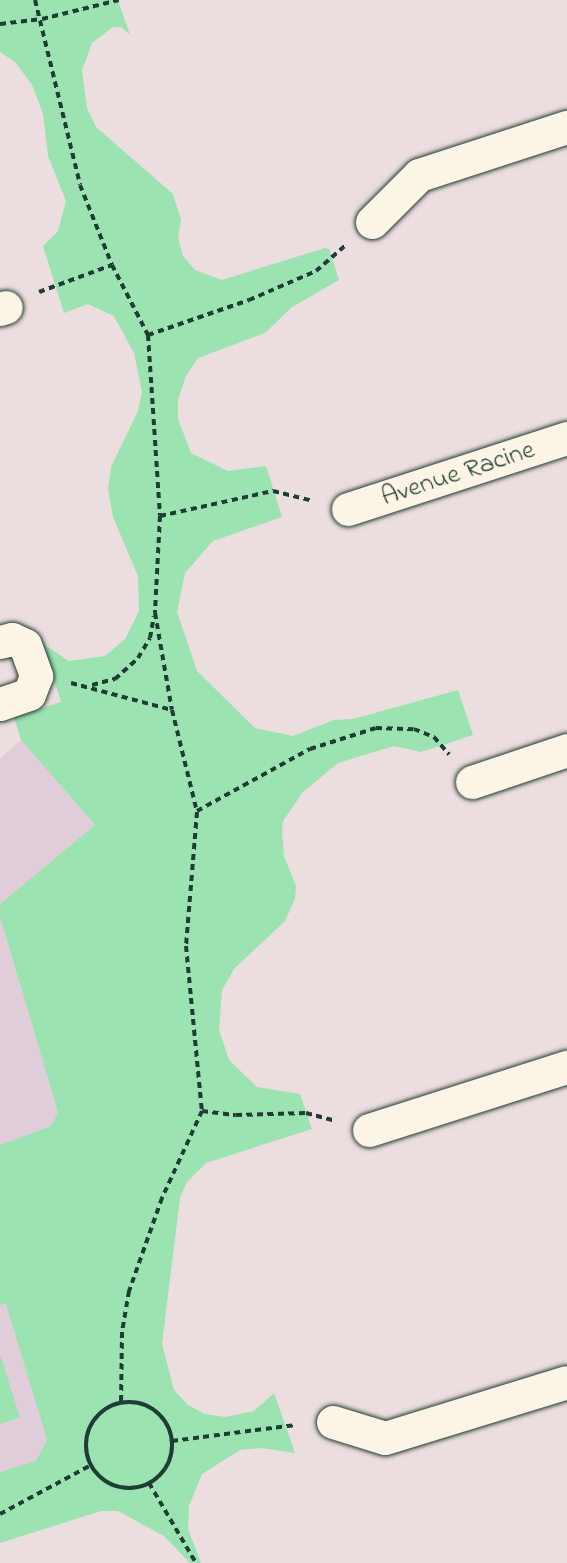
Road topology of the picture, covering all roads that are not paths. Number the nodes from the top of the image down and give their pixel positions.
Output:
1 (567, 127) edge
2 (372, 222) road end
3 (567, 438) edge
4 (348, 509) road end
5 (0, 642) edge
6 (0, 704) edge
7 (567, 750) edge
8 (472, 782) road end
9 (567, 1067) edge
10 (369, 1130) road end
11 (567, 1382) edge
12 (333, 1422) road end

1 - 2 street
3 - 4 street, Avenue Racine
5 - 6 street
7 - 8 street
9 - 10 street
11 - 12 street

